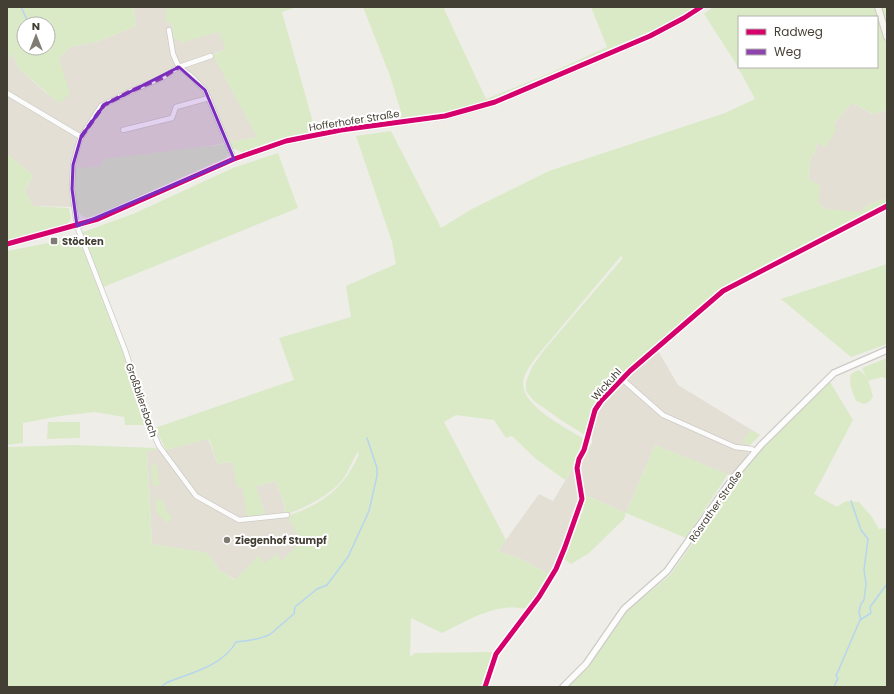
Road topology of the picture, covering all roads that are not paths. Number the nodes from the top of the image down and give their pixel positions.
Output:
1 (701, 7) edge
2 (878, 7) edge
3 (169, 30) dead end
4 (887, 36) edge
5 (212, 56) dead end
6 (179, 68) junction
7 (7, 93) edge
8 (208, 98) junction
9 (124, 130) dead end
10 (81, 136) junction
11 (234, 159) junction
12 (887, 206) edge
13 (77, 226) junction
14 (7, 244) edge
15 (887, 350) edge
16 (622, 379) junction
17 (755, 452) junction
18 (287, 515) dead end
19 (485, 687) edge
20 (563, 687) edge

1 - 11 street, Hofferhofer Straße
2 - 4 main road
3 - 6 street
5 - 6 street
6 - 8 street
6 - 10 street
7 - 10 street
8 - 9 street
8 - 11 street
10 - 13 street
11 - 13 street, Hofferhofer Straße
12 - 16 street, Wickuhl
13 - 14 street, Hofferhofer Straße
13 - 18 street, Großbliersbach
15 - 17 street, Rösrather Straße
16 - 17 street, Wickuhl
16 - 19 street, Wickuhl
17 - 20 street, Rösrather Straße

